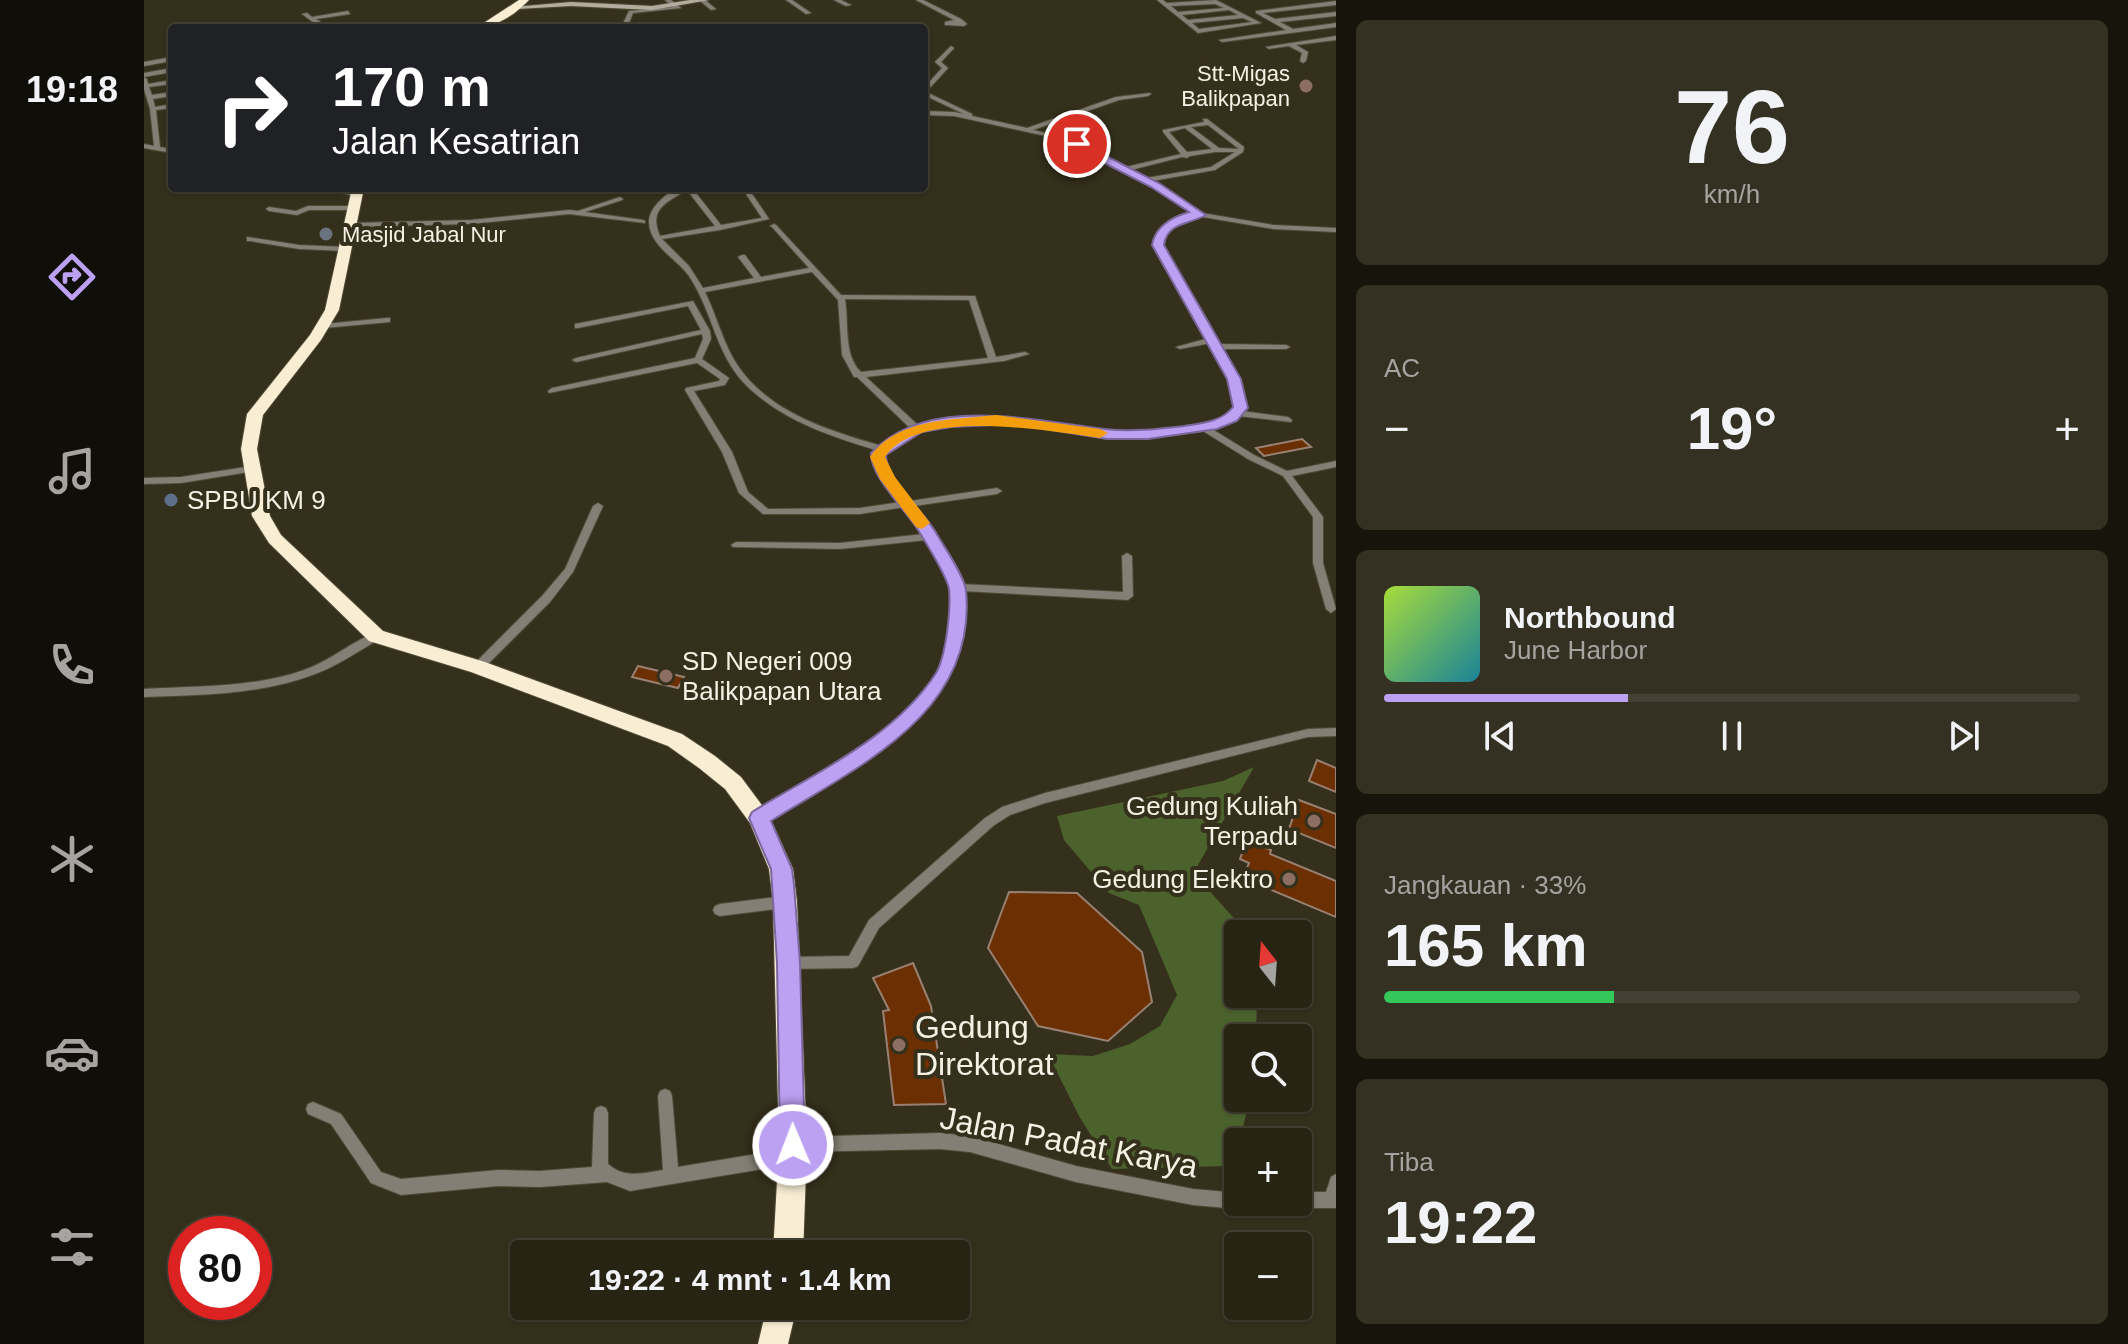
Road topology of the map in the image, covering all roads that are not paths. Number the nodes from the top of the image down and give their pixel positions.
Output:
1 (668, 0) edge
2 (704, 0) edge
3 (789, 0) edge
4 (837, 0) edge
5 (919, 0) edge
6 (1160, 0) edge
7 (1214, 1) edge
8 (1324, 2) edge
9 (520, 4) edge
10 (676, 5) junction
11 (848, 5) dead end
12 (1167, 5) junction
13 (1336, 8) edge
14 (713, 9) dead end
15 (1230, 9) junction
16 (1282, 9) junction
17 (348, 13) dead end
18 (808, 13) dead end
19 (305, 14) dead end
20 (1176, 14) junction
21 (1244, 16) junction
22 (313, 18) junction
23 (1300, 18) junction
24 (959, 20) dead end
25 (1274, 21) junction
26 (1187, 22) junction
27 (317, 24) edge
28 (488, 24) edge
29 (626, 24) edge
30 (1254, 25) junction
31 (1336, 25) edge
32 (1318, 28) junction
33 (1292, 31) junction
34 (1271, 34) junction
35 (1336, 37) edge
36 (1222, 40) dead end
37 (1290, 44) junction
38 (1269, 47) dead end
39 (951, 48) dead end
40 (168, 60) edge
41 (1303, 61) dead end
42 (144, 64) edge
43 (168, 71) edge
44 (144, 77) edge
45 (168, 83) edge
46 (148, 86) junction
47 (928, 87) edge
48 (928, 94) edge
49 (1148, 94) dead end
50 (168, 95) edge
51 (151, 97) junction
52 (168, 107) edge
53 (153, 109) junction
54 (928, 113) edge
55 (1200, 118) dead end
56 (973, 119) junction
57 (1211, 123) junction
58 (144, 126) edge
59 (155, 126) junction
60 (1186, 126) junction
61 (1028, 130) junction
62 (144, 146) edge
63 (157, 148) junction
64 (168, 150) edge
65 (1219, 151) junction
66 (1241, 151) junction
67 (1187, 156) junction
68 (1124, 170) junction
69 (1146, 180) junction
70 (327, 192) edge
71 (681, 192) edge
72 (690, 192) edge
73 (748, 192) edge
74 (620, 199) dead end
75 (355, 204) edge
76 (269, 209) dead end
77 (576, 213) junction
78 (1200, 215) junction
79 (643, 222) dead end
80 (774, 226) dead end
81 (720, 228) junction
82 (1336, 230) edge
83 (658, 238) junction
84 (250, 239) dead end
85 (345, 249) junction
86 (742, 257) dead end
87 (811, 270) junction
88 (759, 280) junction
89 (702, 290) junction
90 (839, 297) junction
91 (387, 320) dead end
92 (324, 326) junction
93 (578, 326) dead end
94 (706, 331) junction
95 (1214, 343) junction
96 (1180, 347) dead end
97 (1286, 347) dead end
98 (1025, 354) dead end
99 (576, 360) dead end
100 (698, 360) junction
101 (993, 360) junction
102 (857, 375) junction
103 (552, 391) dead end
104 (1237, 413) junction
105 (1288, 420) dead end
106 (1205, 428) junction
107 (917, 429) junction
108 (883, 449) junction
109 (1336, 464) edge
110 (252, 469) junction
111 (1286, 474) junction
112 (144, 481) edge
113 (997, 491) dead end
114 (598, 506) dead end
115 (910, 506) junction
116 (930, 536) junction
117 (736, 545) dead end
118 (1127, 556) dead end
119 (957, 587) junction
120 (1331, 609) dead end
121 (376, 636) junction
122 (478, 667) junction
123 (144, 693) edge
124 (1336, 732) edge
125 (759, 818) junction
126 (785, 902) junction
127 (720, 910) dead end
128 (788, 963) junction
129 (665, 1096) dead end
130 (313, 1109) dead end
131 (601, 1113) dead end
132 (793, 1151) junction
133 (607, 1174) junction
134 (671, 1176) junction
135 (1336, 1182) edge
136 (1224, 1200) edge
137 (1312, 1200) edge
138 (1334, 1200) edge
139 (789, 1240) edge
140 (779, 1320) edge
141 (773, 1344) edge

1 - 10 street
2 - 10 street
2 - 14 street
3 - 18 street
4 - 11 street
5 - 24 street
6 - 12 street
7 - 12 street
7 - 15 street
8 - 13 street
8 - 16 street
9 - 10 street
9 - 28 highway
10 - 29 street
12 - 20 street
13 - 23 street
15 - 20 street
15 - 21 street
16 - 23 street
16 - 25 street
17 - 22 street
19 - 22 street
20 - 26 street
21 - 26 street
21 - 30 street
22 - 27 street
23 - 25 street
23 - 32 street
25 - 33 street
26 - 30 street
30 - 34 street
31 - 32 street
32 - 33 street
32 - 35 street
33 - 34 street
34 - 36 street
34 - 37 street
35 - 37 street
37 - 38 street
37 - 41 street
39 - 47 street
40 - 42 street
43 - 44 street
44 - 46 street
45 - 46 street
46 - 51 street
48 - 56 street
49 - 61 street
50 - 51 street
51 - 53 street
52 - 53 street
53 - 59 street
54 - 56 street
55 - 57 street
56 - 61 street
57 - 60 street
57 - 66 street
58 - 59 street
59 - 63 street
60 - 65 street
60 - 67 street
61 - 68 street
62 - 63 street
63 - 64 street
65 - 66 street
65 - 67 street
66 - 69 street
67 - 68 street
68 - 69 street
69 - 78 street
70 - 75 street
71 - 83 street
72 - 81 street
73 - 81 street
74 - 77 street
75 - 76 street
75 - 77 street
75 - 85 highway
77 - 79 street
78 - 82 street
78 - 95 street
80 - 87 street
81 - 83 street
83 - 89 street
84 - 85 street
85 - 92 highway
86 - 88 street
87 - 88 street
87 - 90 street
88 - 89 street
89 - 108 street
90 - 101 street
90 - 102 street
91 - 92 street
92 - 110 highway
93 - 94 street
94 - 99 street
94 - 100 street
95 - 96 street
95 - 97 street
95 - 104 street
98 - 101 street
100 - 103 street
100 - 115 street
101 - 102 street
102 - 107 street
104 - 105 street
104 - 106 street
106 - 107 street
106 - 111 street
107 - 108 street
108 - 115 street
109 - 111 street
110 - 112 street
110 - 121 highway
111 - 120 street
113 - 115 street
114 - 122 street
115 - 116 street
116 - 117 street
116 - 119 street
118 - 119 street
119 - 125 street
121 - 122 highway
121 - 123 street
122 - 125 highway
124 - 128 street
125 - 126 highway
126 - 127 street
126 - 128 highway
128 - 132 highway
129 - 134 street
130 - 133 street, Jalan Padat Karya
131 - 133 street
132 - 134 street, Jalan Padat Karya
132 - 136 street, Jalan Padat Karya
132 - 139 highway
133 - 134 street, Jalan Padat Karya
135 - 138 street
137 - 138 street
140 - 141 highway

